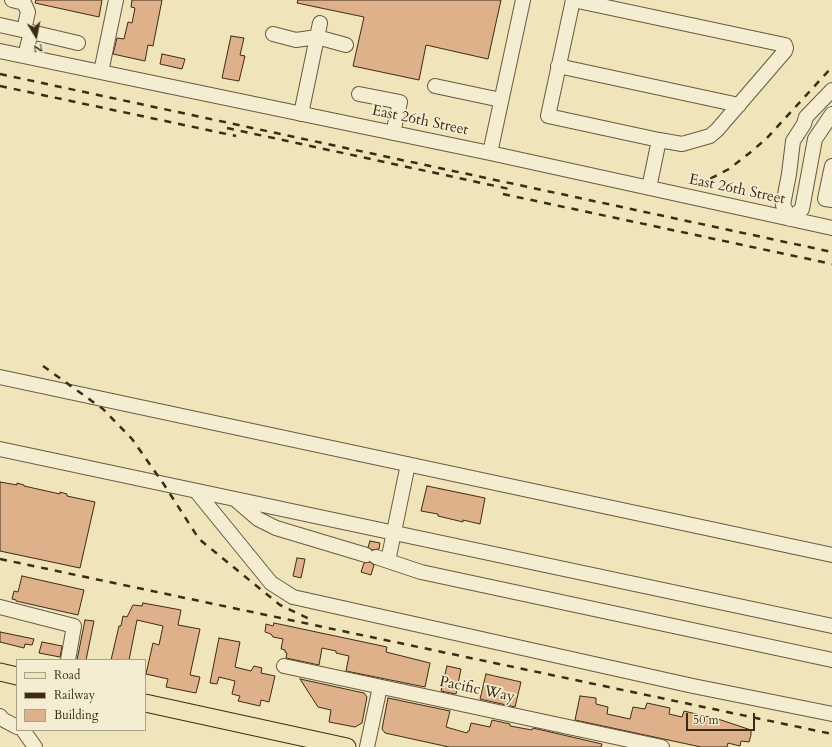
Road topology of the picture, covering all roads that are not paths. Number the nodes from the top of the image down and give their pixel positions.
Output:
1 (12, 0) edge
2 (116, 0) edge
3 (523, 0) edge
4 (320, 22) dead end
5 (0, 25) edge
6 (27, 31) junction
7 (273, 34) dead end
8 (317, 37) junction
9 (78, 43) dead end
10 (346, 45) dead end
11 (0, 51) edge
12 (25, 56) junction
13 (558, 66) junction
14 (101, 72) junction
15 (435, 86) dead end
16 (832, 90) edge
17 (359, 94) dead end
18 (501, 100) junction
19 (832, 100) edge
20 (740, 105) junction
21 (301, 114) junction
22 (831, 117) edge
23 (804, 124) junction
24 (393, 133) junction
25 (659, 140) junction
26 (490, 153) junction
27 (832, 166) edge
28 (649, 188) junction
29 (832, 200) edge
30 (790, 219) junction
31 (832, 228) edge
32 (0, 377) edge
33 (0, 449) edge
34 (408, 464) junction
35 (196, 491) junction
36 (235, 499) junction
37 (393, 532) junction
38 (832, 555) edge
39 (377, 558) junction
40 (0, 607) edge
41 (832, 626) edge
42 (68, 659) edge
43 (832, 660) edge
44 (284, 666) dead end
45 (0, 672) edge
46 (16, 676) edge
47 (380, 687) junction
48 (146, 703) edge
49 (832, 714) edge
50 (0, 716) edge
51 (16, 726) edge
52 (24, 731) edge
53 (35, 747) edge
54 (347, 747) edge
55 (368, 747) edge
56 (659, 747) edge

1 - 6 street
2 - 14 street
3 - 18 street
4 - 8 street
5 - 6 street
6 - 9 street
6 - 12 street
7 - 8 street
8 - 10 street
8 - 21 street
11 - 12 street, East 26th Street
12 - 14 street, East 26th Street
13 - 20 street
13 - 20 street
13 - 25 street
14 - 21 street, East 26th Street
15 - 18 street
16 - 23 street
17 - 24 street
18 - 26 street
19 - 23 street
20 - 25 street
21 - 24 street, East 26th Street
22 - 30 street
23 - 30 street
24 - 26 street, East 26th Street
25 - 28 street
26 - 28 street, East 26th Street
27 - 29 street
28 - 30 street, East 26th Street
30 - 31 street, East 26th Street
32 - 34 street
33 - 35 street
34 - 37 street
34 - 38 street
35 - 36 street
35 - 49 street
36 - 37 street
36 - 39 street
37 - 39 street
37 - 41 street
39 - 43 street
40 - 42 street
44 - 47 street, Pacific Way
45 - 46 main road
47 - 55 street
47 - 56 street, Pacific Way
48 - 54 main road
50 - 51 street
52 - 53 street

